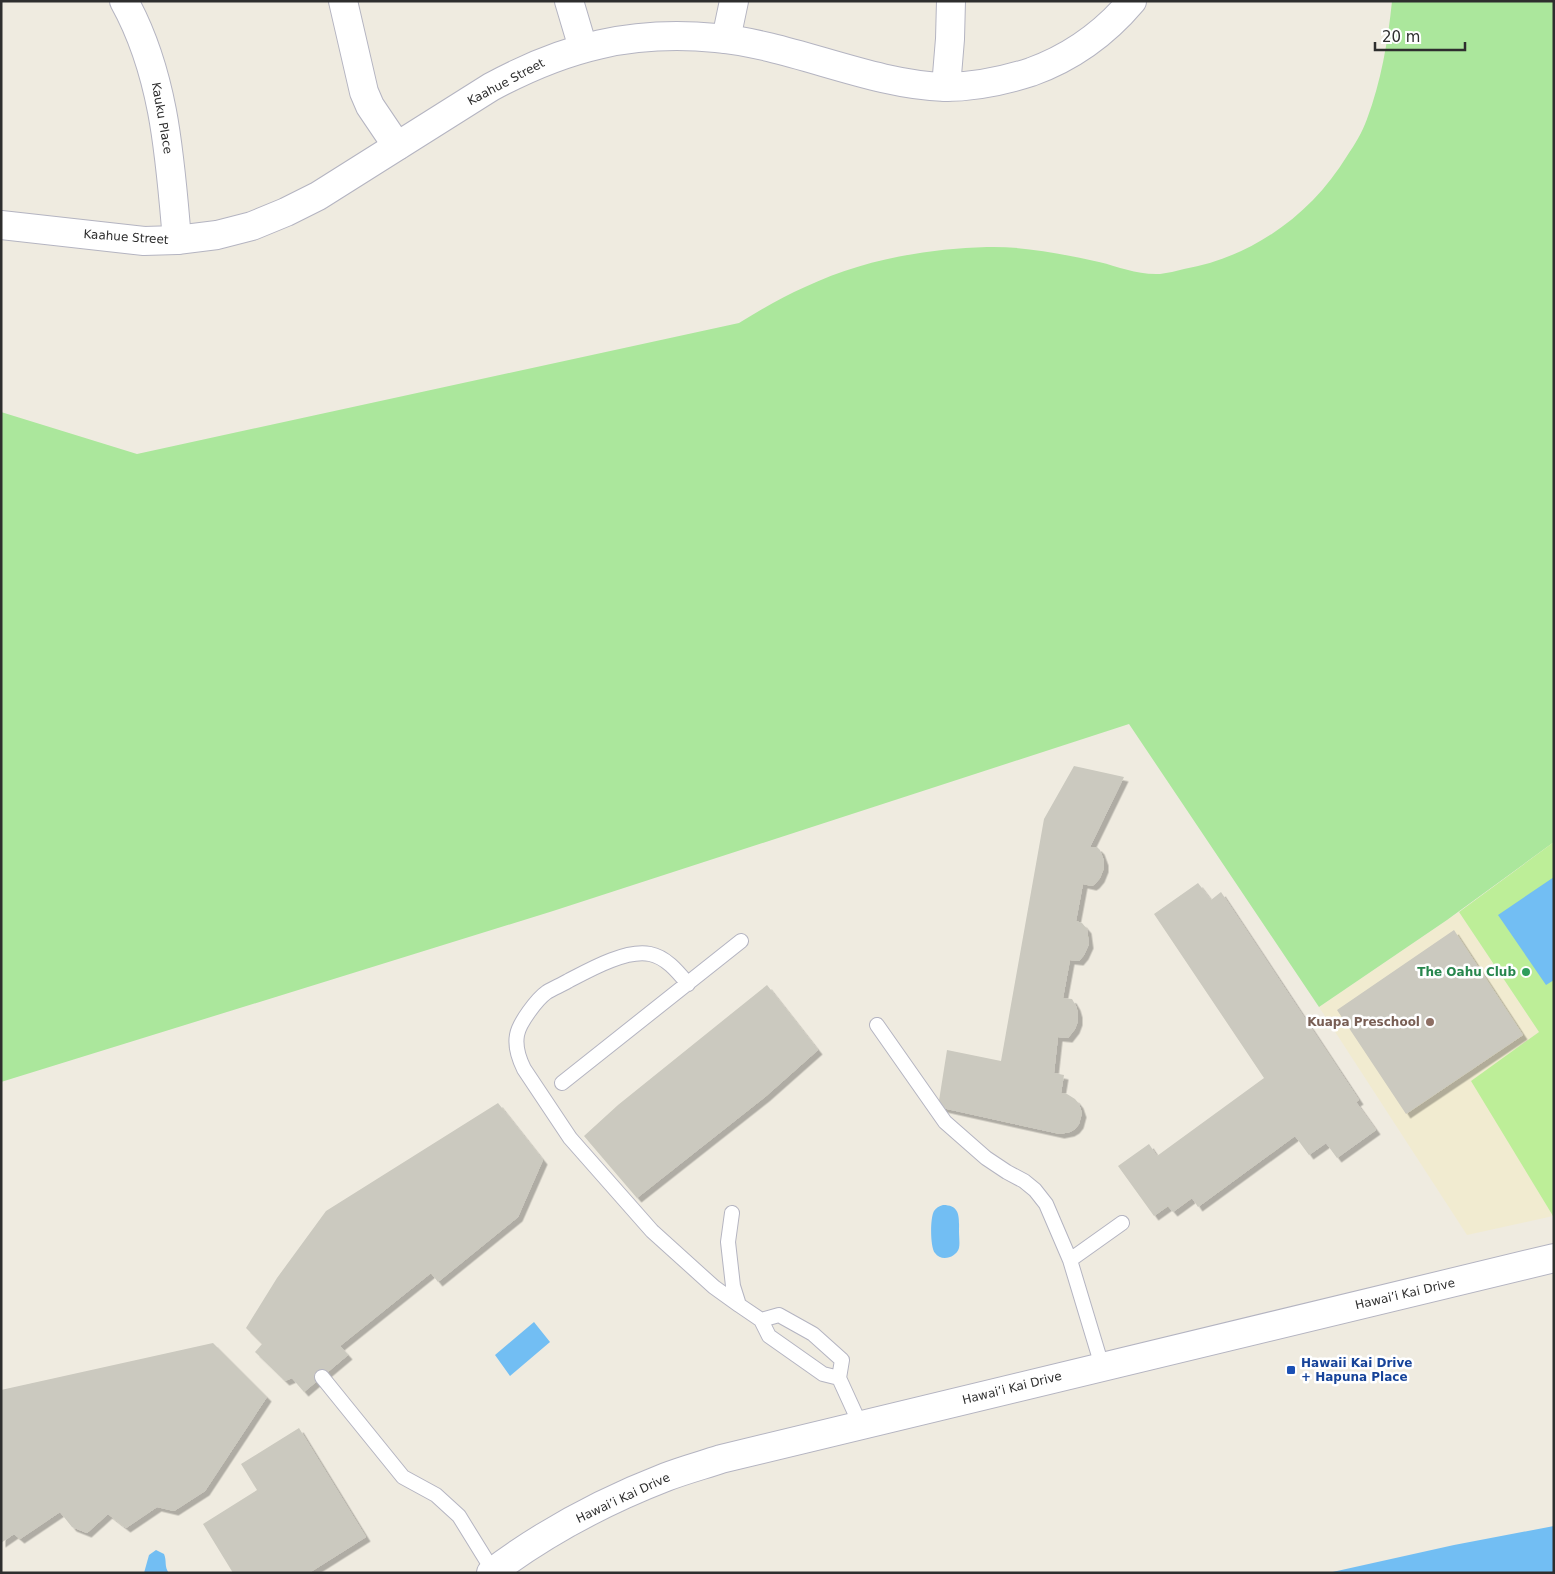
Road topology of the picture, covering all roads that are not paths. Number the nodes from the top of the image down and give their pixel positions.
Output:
1 (124, 1) edge
2 (343, 1) edge
3 (568, 1) edge
4 (734, 1) edge
5 (951, 1) edge
6 (1132, 1) edge
7 (726, 39) junction
8 (582, 48) junction
9 (946, 86) junction
10 (397, 146) junction
11 (1, 225) edge
12 (178, 240) junction
13 (741, 941) dead end
14 (688, 984) junction
15 (877, 1025) dead end
16 (562, 1082) dead end
17 (732, 1212) dead end
18 (1122, 1222) dead end
19 (1554, 1258) edge
20 (1070, 1260) junction
21 (739, 1305) junction
22 (761, 1320) junction
23 (1102, 1366) junction
24 (322, 1377) dead end
25 (839, 1378) junction
26 (860, 1424) junction
27 (492, 1572) edge

1 - 12 street, Kauku Place
2 - 10 street
3 - 8 street
4 - 7 street
5 - 9 street
6 - 9 street, Kaahue Street
7 - 8 street, Kaahue Street
7 - 9 street, Kaahue Street
8 - 10 street, Kaahue Street
10 - 12 street, Kaahue Street
11 - 12 street, Kaahue Street
13 - 14 lane
14 - 16 lane
14 - 21 lane
15 - 20 lane
17 - 21 lane
18 - 20 lane
19 - 23 street, Hawai’i Kai Drive
20 - 23 lane
21 - 22 lane
22 - 25 lane
22 - 25 lane
23 - 26 street, Hawai’i Kai Drive
24 - 27 lane
25 - 26 lane
26 - 27 street, Hawai’i Kai Drive

